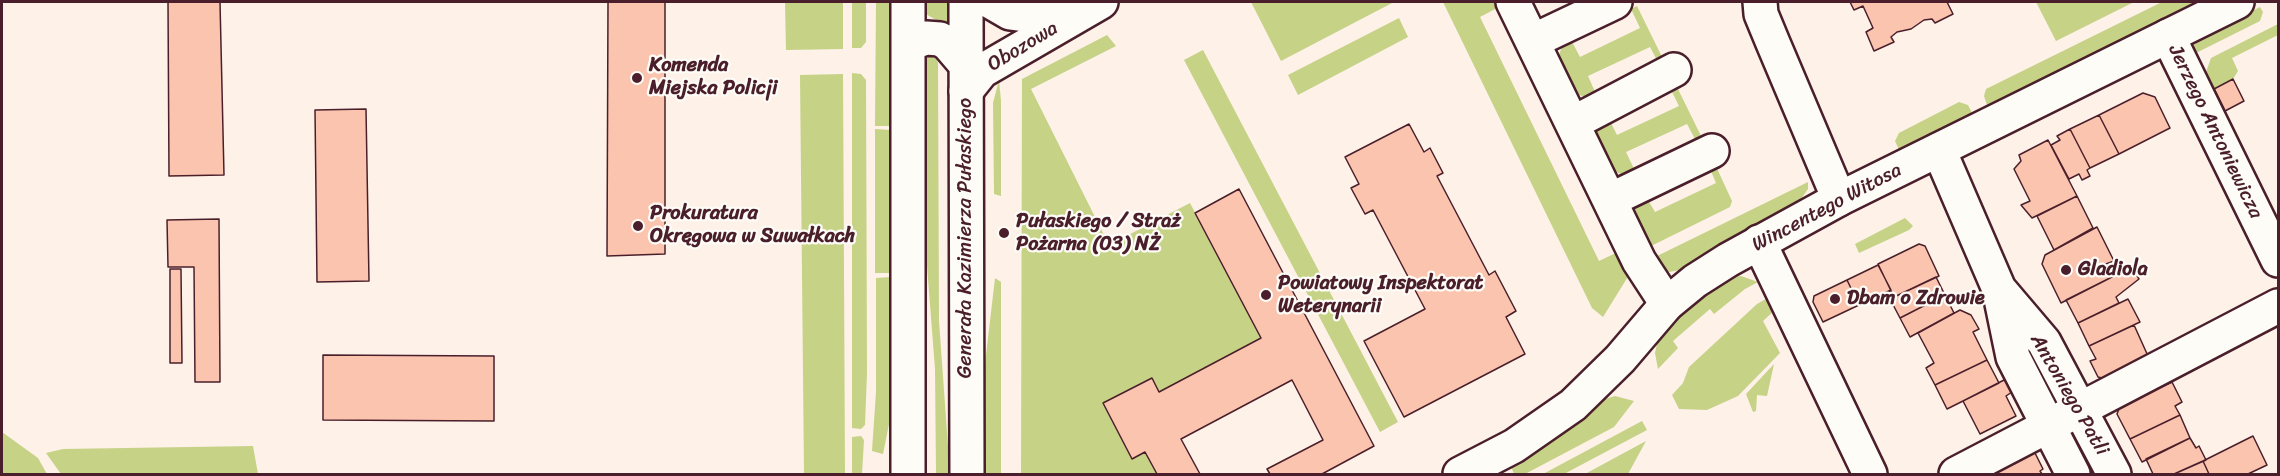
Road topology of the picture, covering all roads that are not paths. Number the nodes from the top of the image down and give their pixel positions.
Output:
1 (908, 2) edge
2 (966, 2) edge
3 (991, 2) edge
4 (1513, 2) edge
5 (1615, 2) edge
6 (1760, 2) edge
7 (2237, 2) edge
8 (1094, 5) edge
9 (2168, 36) junction
10 (1533, 41) junction
11 (908, 44) junction
12 (1674, 70) dead end
13 (966, 78) junction
14 (1573, 123) junction
15 (1939, 150) junction
16 (1712, 152) dead end
17 (1839, 199) junction
18 (1610, 200) junction
19 (1759, 242) junction
20 (2278, 260) edge
21 (1999, 289) junction
22 (1667, 304) junction
23 (2278, 306) edge
24 (2081, 409) junction
25 (2048, 426) junction
26 (908, 474) edge
27 (966, 474) edge
28 (1460, 474) edge
29 (1870, 474) edge
30 (1956, 474) edge
31 (2073, 474) edge
32 (2114, 474) edge

1 - 11 street
2 - 13 street, Generała Kazimierza Pułaskiego
3 - 8 street, Obozowa
4 - 10 street
5 - 10 street
6 - 17 street
7 - 9 street, Wincentego Witosa
8 - 13 street, Obozowa
9 - 15 street, Wincentego Witosa
9 - 20 street, Jerzego Antoniewicza
10 - 14 street
11 - 13 street
11 - 26 street
12 - 14 street
13 - 27 street, Generała Kazimierza Pułaskiego
14 - 18 street
15 - 17 street, Wincentego Witosa
15 - 21 street, Antoniego Patli
16 - 18 street
17 - 19 street, Wincentego Witosa
18 - 22 street
19 - 22 street, Wincentego Witosa
19 - 29 street
21 - 24 street, Antoniego Patli
21 - 25 street, Antoniego Patli
22 - 28 street, Wincentego Witosa
23 - 24 street
24 - 25 street
24 - 32 street, Antoniego Patli
25 - 30 street
25 - 31 street, Antoniego Patli

